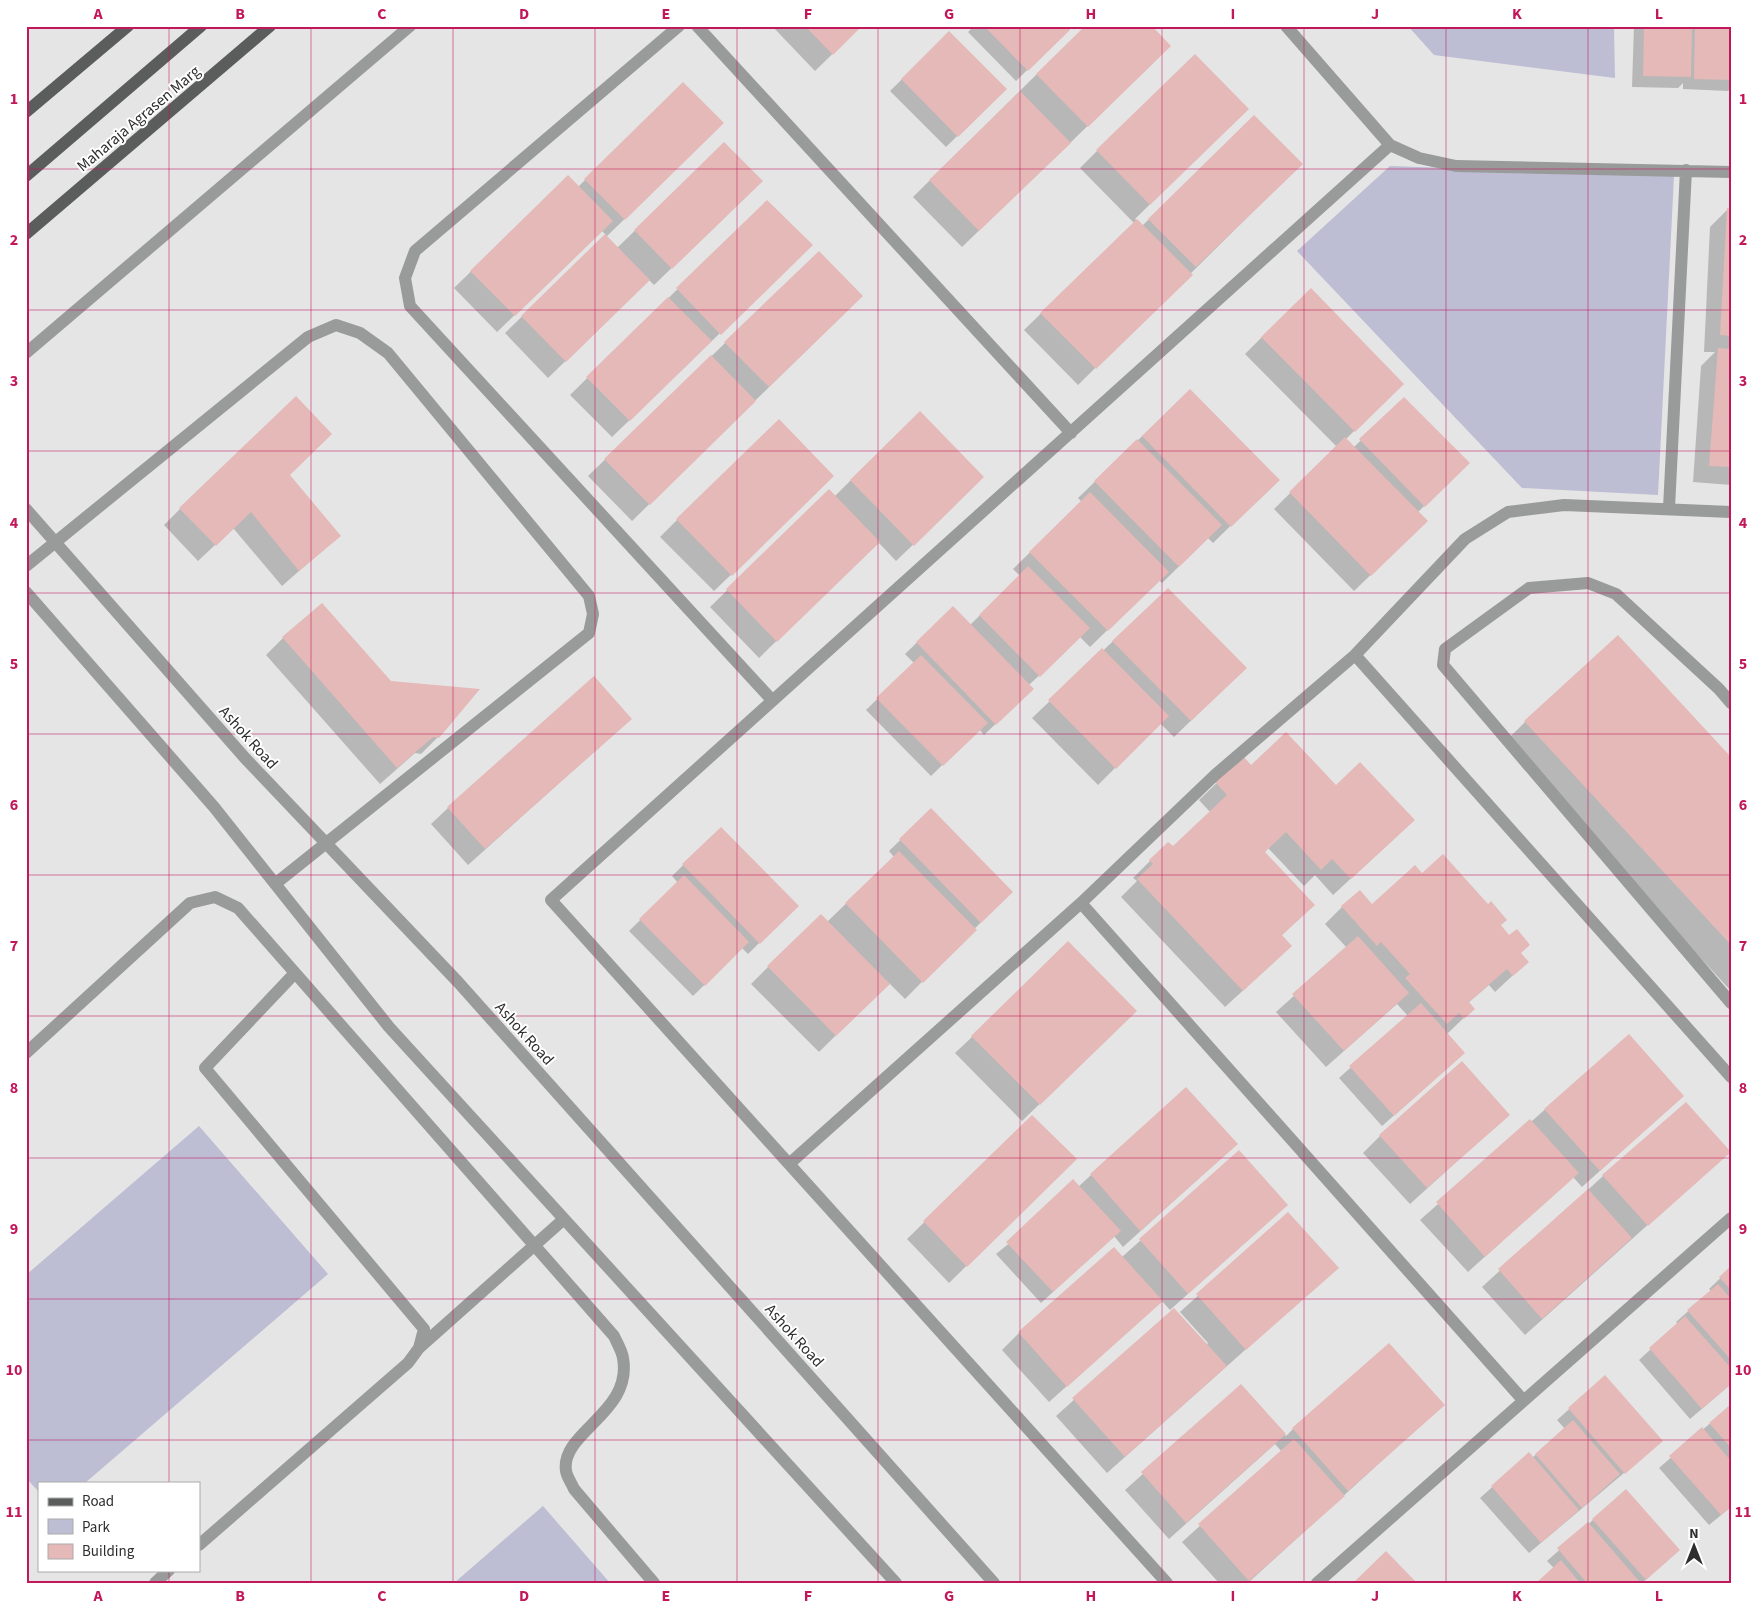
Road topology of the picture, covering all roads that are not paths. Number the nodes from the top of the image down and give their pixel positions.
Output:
1 (128, 26) edge
2 (201, 26) edge
3 (270, 26) edge
4 (410, 26) edge
5 (679, 26) edge
6 (697, 26) edge
7 (1286, 26) edge
8 (26, 112) edge
9 (1390, 145) junction
10 (1686, 170) junction
11 (1731, 172) edge
12 (26, 176) edge
13 (26, 234) edge
14 (26, 353) edge
15 (1071, 432) junction
16 (1669, 508) junction
17 (26, 510) edge
18 (1731, 512) edge
19 (56, 544) junction
20 (26, 566) edge
21 (26, 592) edge
22 (1355, 655) junction
23 (772, 700) junction
24 (1731, 703) edge
25 (327, 844) junction
26 (275, 884) junction
27 (1081, 903) junction
28 (295, 973) junction
29 (1731, 1003) edge
30 (29, 1046) edge
31 (1731, 1077) edge
32 (789, 1164) junction
33 (1731, 1218) edge
34 (564, 1219) junction
35 (535, 1246) junction
36 (419, 1348) junction
37 (1523, 1400) junction
38 (200, 1544) edge
39 (167, 1572) edge
40 (155, 1583) edge
41 (654, 1583) edge
42 (896, 1583) edge
43 (994, 1583) edge
44 (1166, 1583) edge
45 (1317, 1583) edge

1 - 8 main road
2 - 12 main road
3 - 13 main road, Maharaja Agrasen Marg
4 - 14 street
5 - 23 street
6 - 15 street
7 - 9 street
9 - 10 street
9 - 15 street
10 - 11 street
10 - 16 street
15 - 23 street
16 - 18 street
16 - 22 street
17 - 19 street, Ashok Road
19 - 20 street
19 - 25 street, Ashok Road
19 - 25 street
21 - 26 street
22 - 27 street
22 - 31 street
23 - 32 street
24 - 29 street
25 - 26 street
25 - 43 street, Ashok Road
26 - 34 street
27 - 32 street
27 - 37 street
28 - 30 street
28 - 35 street
28 - 36 street
32 - 44 street
33 - 37 street
34 - 35 street
34 - 42 street
35 - 36 street
35 - 41 street
36 - 38 street
37 - 45 street
39 - 40 street

